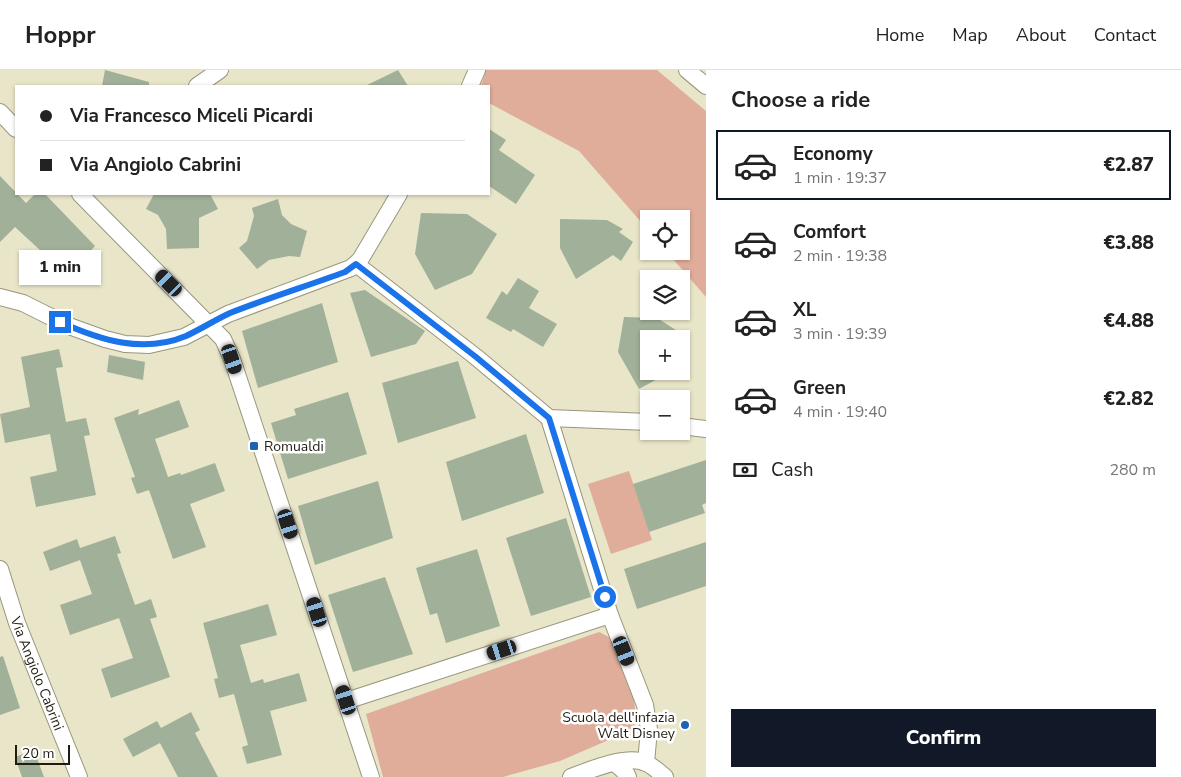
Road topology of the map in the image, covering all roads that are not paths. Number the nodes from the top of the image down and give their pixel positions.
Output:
1 (220, 70) edge
2 (477, 70) edge
3 (687, 70) edge
4 (199, 85) edge
5 (470, 85) edge
6 (706, 86) edge
7 (0, 112) edge
8 (15, 128) edge
9 (84, 195) edge
10 (397, 195) edge
11 (356, 264) junction
12 (0, 298) edge
13 (210, 323) junction
14 (549, 418) junction
15 (640, 422) edge
16 (690, 427) edge
17 (706, 429) edge
18 (0, 569) edge
19 (610, 615) junction
20 (346, 700) junction
21 (646, 763) junction
22 (615, 764) junction
23 (78, 777) edge
24 (371, 777) edge
25 (570, 777) edge
26 (628, 777) edge
27 (666, 777) edge

1 - 4 street
2 - 5 street
3 - 6 street
7 - 8 street
9 - 13 street
10 - 11 street
11 - 13 street
11 - 14 street
12 - 13 street
13 - 20 street
14 - 15 street
14 - 19 street
16 - 17 street
18 - 23 street, Via Angiolo Cabrini
19 - 20 street
19 - 21 street
20 - 24 street
21 - 22 street
21 - 27 street
22 - 25 street
22 - 26 street

